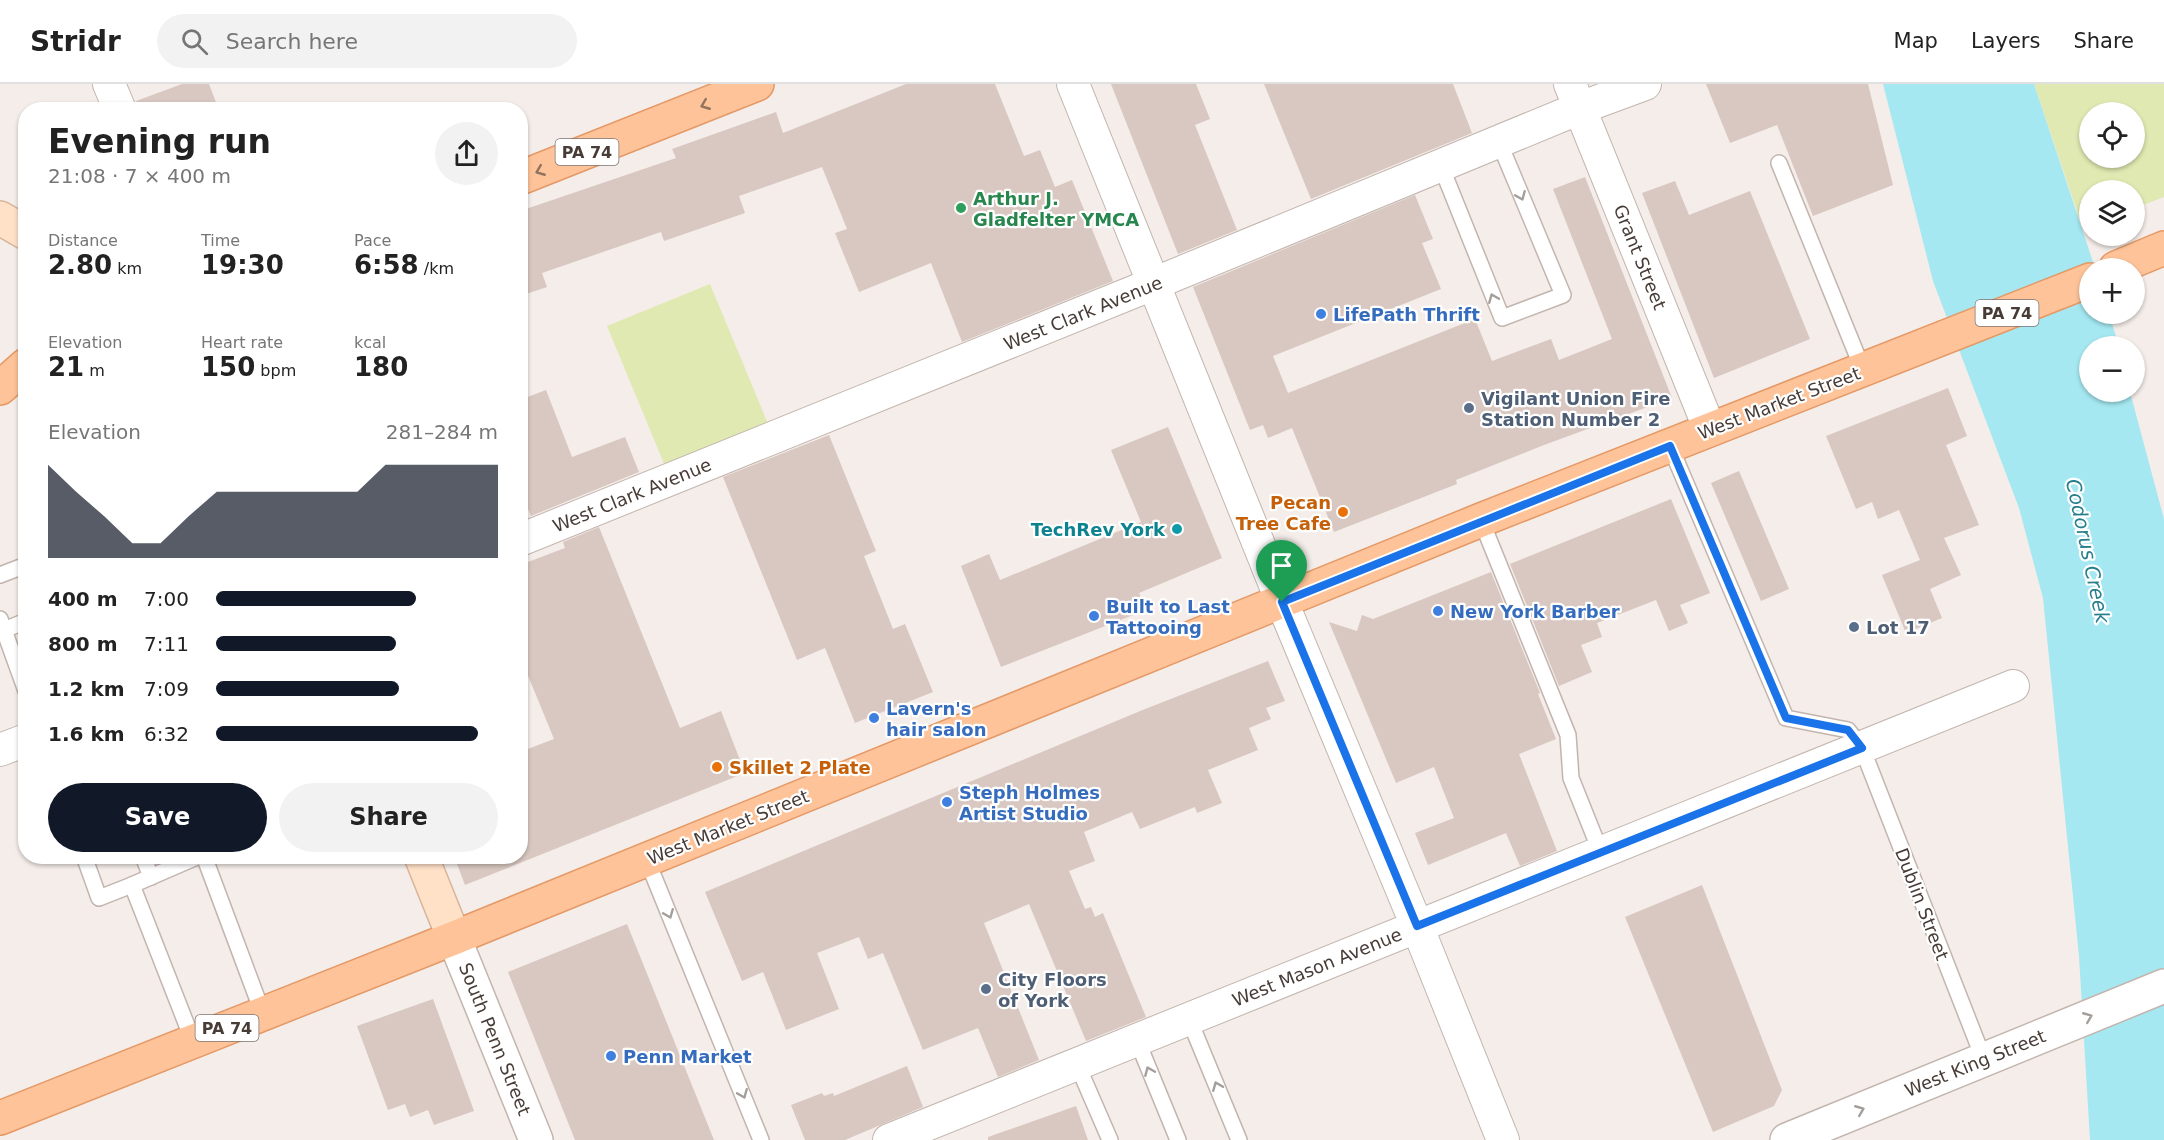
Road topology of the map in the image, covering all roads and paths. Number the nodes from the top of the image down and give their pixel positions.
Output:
1 (109, 84) edge
2 (757, 84) edge
3 (1073, 84) edge
4 (1645, 84) edge
5 (1575, 96) edge
6 (117, 102) edge
7 (1498, 142) junction
8 (1779, 163) dead end
9 (1441, 166) junction
10 (528, 175) edge
11 (0, 218) edge
12 (18, 228) edge
13 (2164, 248) edge
14 (2140, 258) edge
15 (1153, 284) junction
16 (2079, 284) edge
17 (1863, 370) junction
18 (18, 372) edge
19 (18, 381) edge
20 (0, 389) edge
21 (1710, 430) junction
22 (1670, 446) junction
23 (1481, 520) junction
24 (528, 530) edge
25 (18, 568) edge
26 (0, 575) edge
27 (1282, 602) junction
28 (18, 622) edge
29 (2, 624) edge
30 (18, 670) edge
31 (2013, 686) dead end
32 (18, 743) edge
33 (1862, 748) junction
34 (0, 750) edge
35 (1601, 853) junction
36 (647, 860) junction
37 (87, 864) edge
38 (146, 864) edge
39 (181, 864) edge
40 (207, 864) edge
41 (424, 864) edge
42 (151, 877) junction
43 (132, 885) junction
44 (1417, 926) junction
45 (454, 938) junction
46 (2164, 986) edge
47 (263, 1014) junction
48 (1189, 1019) junction
49 (1137, 1040) junction
50 (193, 1041) junction
51 (1984, 1060) junction
52 (1077, 1064) junction
53 (0, 1118) edge
54 (1827, 1132) edge
55 (536, 1140) edge
56 (761, 1140) edge
57 (889, 1140) edge
58 (1110, 1140) edge
59 (1178, 1140) edge
60 (1239, 1140) edge
61 (1503, 1140) edge
62 (1787, 1140) edge

1 - 6 street
2 -> 10 main road, PA 74
3 - 15 street
4 - 5 street, West Clark Avenue
5 - 7 street, West Clark Avenue
5 - 21 street, Grant Street
7 - 9 street, West Clark Avenue
7 -> 9 lane
8 - 17 lane
9 - 15 street, West Clark Avenue
11 - 12 main road
13 - 14 main road
15 - 24 street, West Clark Avenue
15 - 27 street
16 - 17 main road, West Market Street / PA 74
17 - 21 main road, West Market Street / PA 74
18 - 20 main road
19 - 20 main road
21 - 22 main road, West Market Street / PA 74
22 - 23 main road, West Market Street / PA 74
22 - 33 lane
23 - 27 main road, West Market Street / PA 74
23 - 35 lane
25 - 26 lane
27 - 36 main road, West Market Street / PA 74
27 - 44 street
28 - 29 lane
29 - 30 lane
31 - 33 street, West Mason Avenue
32 - 34 street
33 - 35 street, West Mason Avenue
33 - 51 lane, Dublin Street
35 - 44 street, West Mason Avenue
36 - 45 main road, West Market Street / PA 74
36 -> 56 lane
37 - 43 lane
38 - 42 lane
39 - 42 lane
40 - 47 lane
41 - 45 main road
42 - 43 lane
43 - 50 lane
44 - 48 street, West Mason Avenue
44 - 61 street
45 - 47 main road, West Market Street / PA 74
45 - 55 street, South Penn Street
51 -> 46 street, West King Street
47 - 50 main road, West Market Street / PA 74
48 - 49 street, West Mason Avenue
60 -> 48 lane
49 - 52 street, West Mason Avenue
59 -> 49 lane
50 - 53 main road, West Market Street / PA 74
54 -> 51 street, West King Street
52 - 57 street, West Mason Avenue
52 - 58 lane
54 - 62 street, West King Street

